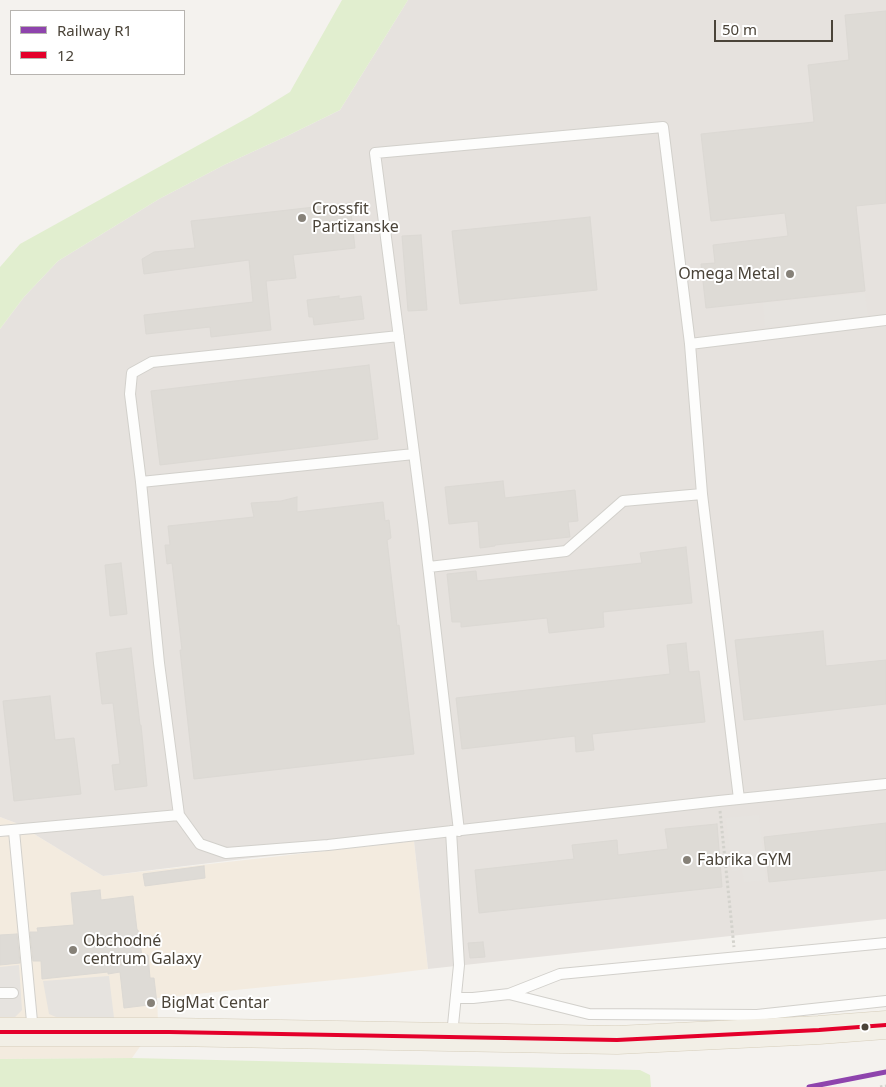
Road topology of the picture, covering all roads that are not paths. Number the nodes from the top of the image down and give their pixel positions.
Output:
1 (886, 320) edge
2 (399, 336) junction
3 (690, 344) junction
4 (414, 454) junction
5 (141, 482) junction
6 (702, 494) junction
7 (429, 567) junction
8 (886, 784) edge
9 (739, 799) junction
10 (179, 815) junction
11 (0, 831) edge
12 (14, 831) junction
13 (455, 831) junction
14 (886, 944) edge
15 (0, 993) edge
16 (12, 993) dead end
17 (509, 994) junction
18 (456, 998) junction
19 (886, 1001) edge
20 (886, 1025) edge
21 (0, 1032) edge
22 (33, 1033) junction
23 (452, 1036) junction

1 - 3 lane
2 - 3 lane
2 - 4 lane
2 - 5 lane
3 - 6 lane
4 - 5 lane
4 - 7 lane
5 - 10 lane
6 - 7 lane
6 - 9 lane
7 - 13 lane
8 - 9 lane
9 - 13 lane
10 - 12 lane
10 - 13 lane
11 - 12 lane
12 - 22 lane
13 - 18 lane
14 - 17 lane
15 - 16 lane
17 - 18 lane
17 - 19 lane
18 - 23 lane
20 - 23 main road
21 - 22 main road
22 - 23 main road

